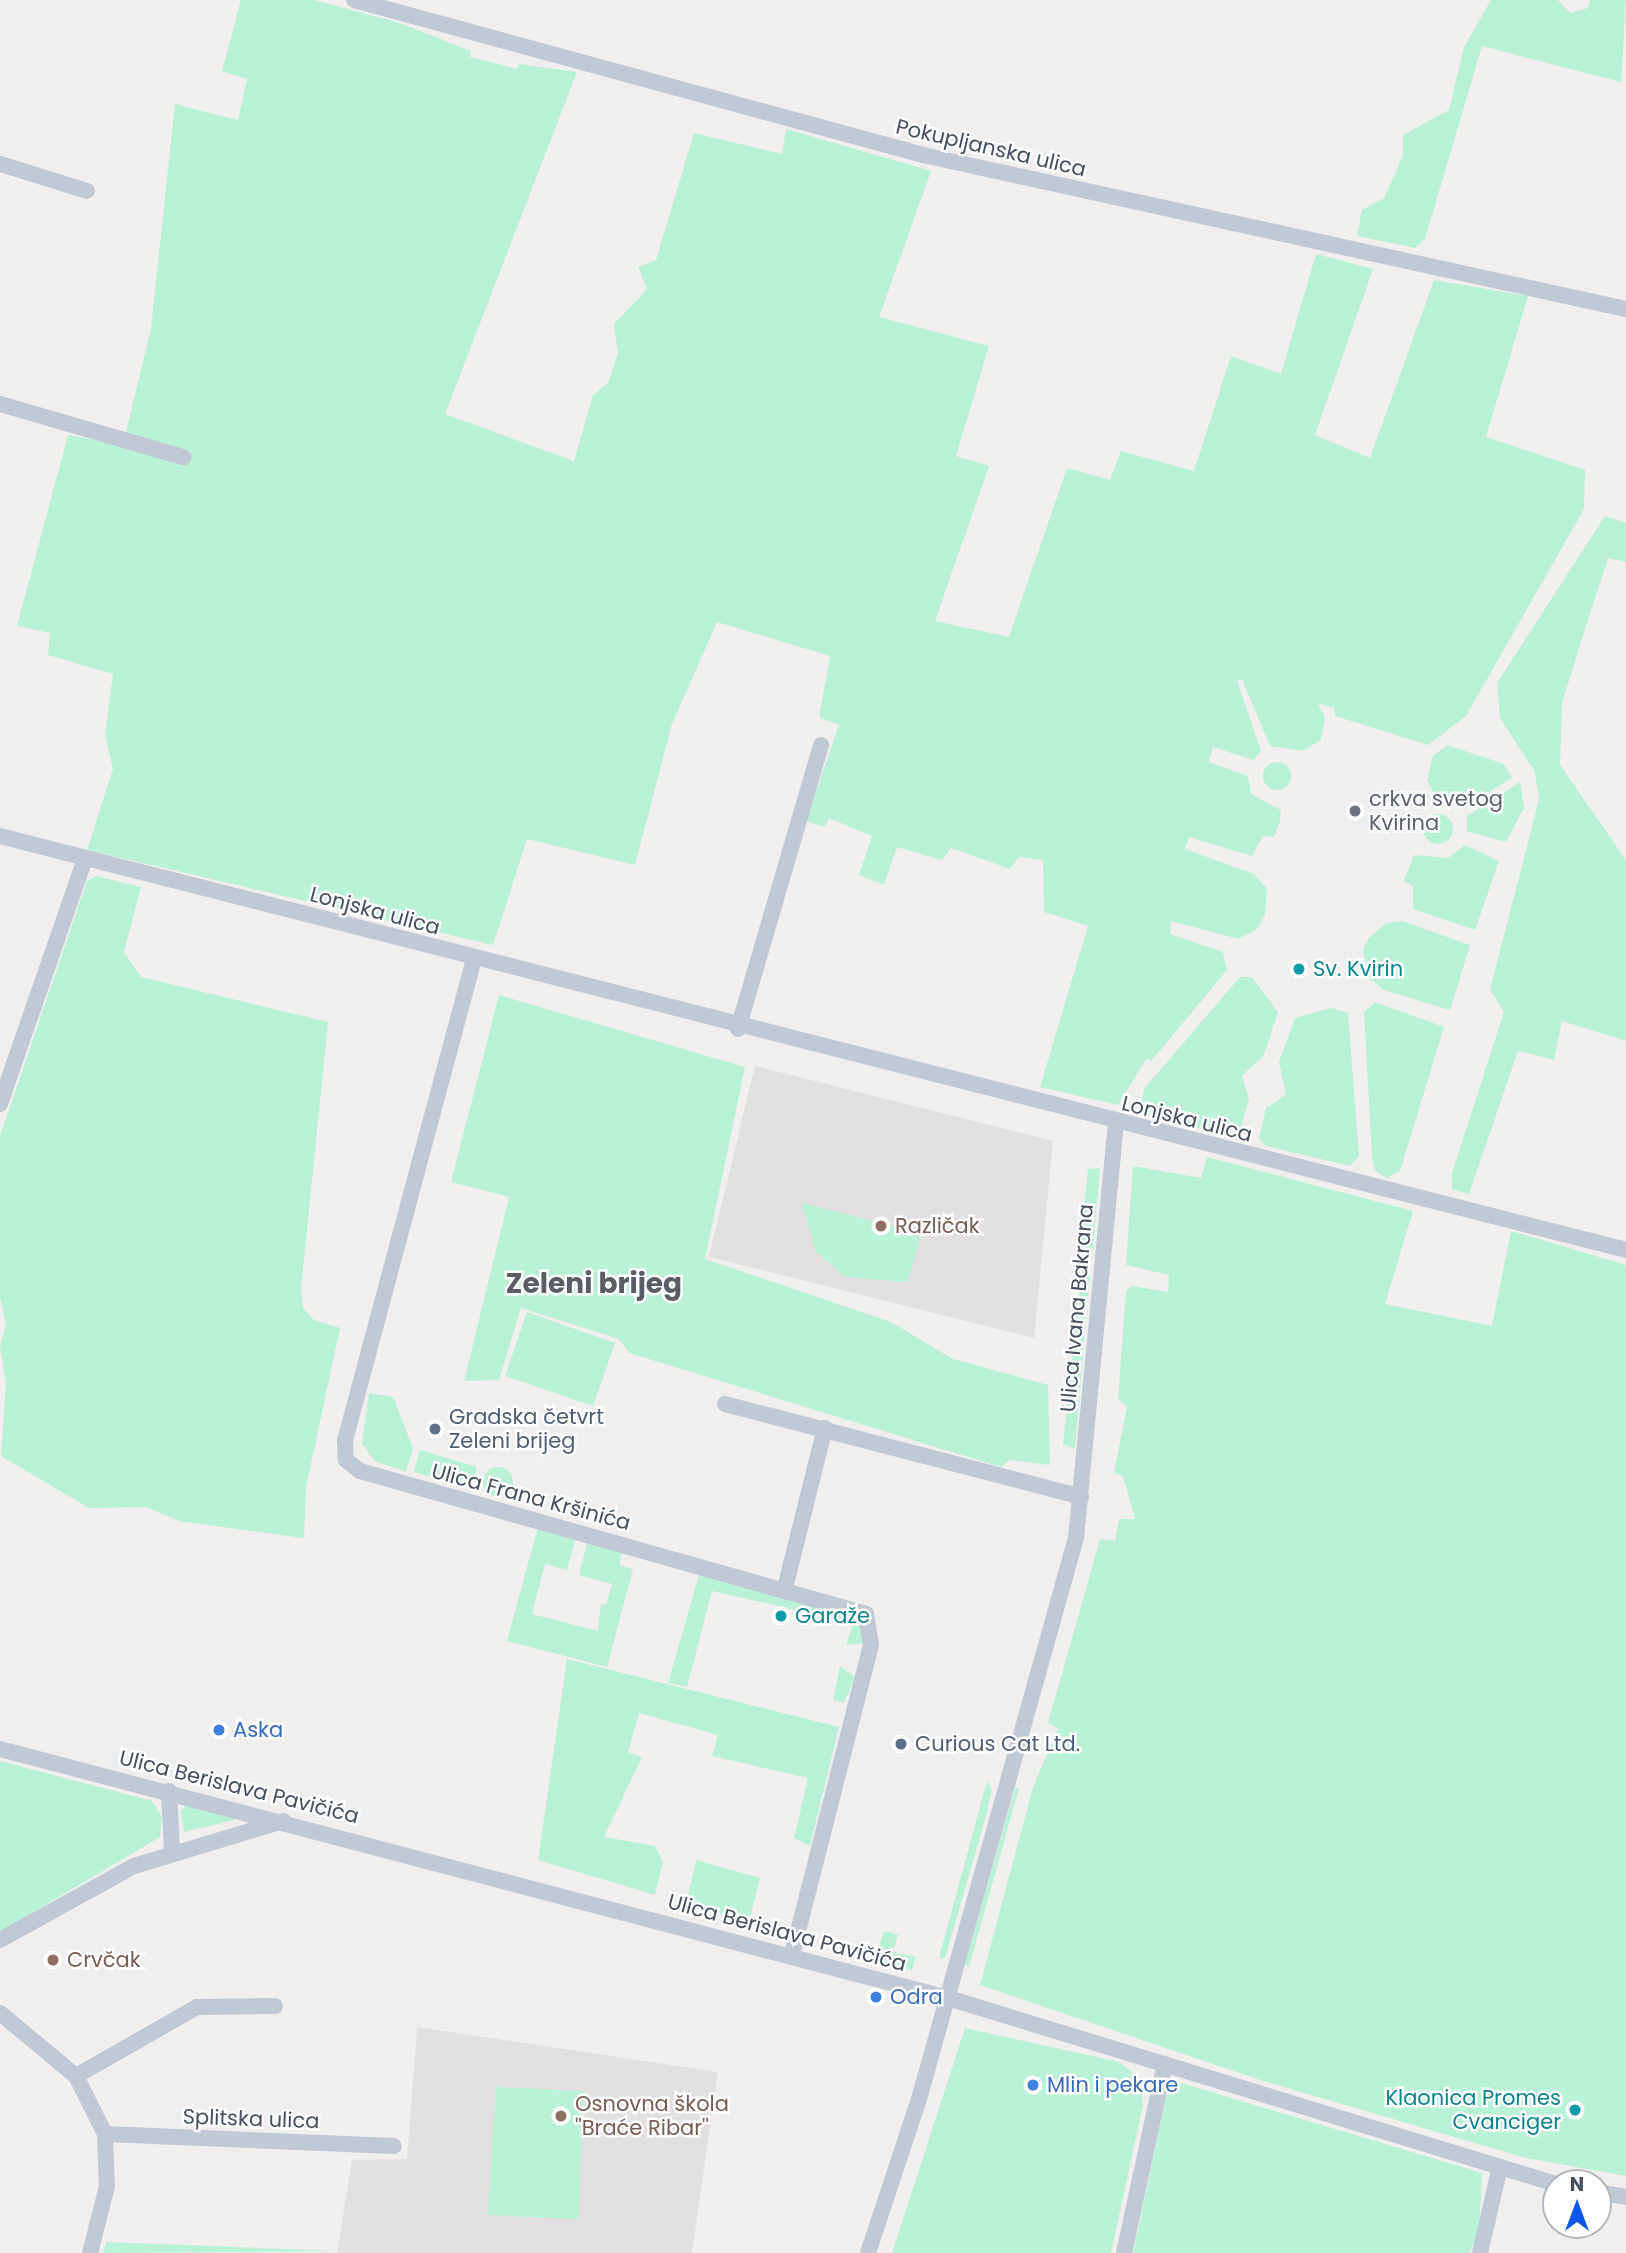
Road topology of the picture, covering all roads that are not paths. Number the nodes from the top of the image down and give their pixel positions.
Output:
1 (354, 0) edge
2 (0, 164) edge
3 (88, 191) dead end
4 (1626, 309) edge
5 (0, 404) edge
6 (183, 457) dead end
7 (821, 745) dead end
8 (0, 836) edge
9 (85, 858) junction
10 (474, 959) junction
11 (738, 1029) junction
12 (0, 1104) edge
13 (1116, 1124) junction
14 (1626, 1250) edge
15 (725, 1404) dead end
16 (825, 1428) junction
17 (1081, 1497) junction
18 (785, 1588) junction
19 (0, 1749) edge
20 (169, 1791) junction
21 (286, 1820) junction
22 (172, 1851) junction
23 (0, 1940) edge
24 (792, 1956) junction
25 (948, 1998) junction
26 (275, 2006) dead end
27 (0, 2013) edge
28 (1165, 2064) junction
29 (76, 2076) junction
30 (106, 2134) junction
31 (394, 2146) dead end
32 (1499, 2171) junction
33 (1542, 2181) edge
34 (1483, 2250) edge
35 (90, 2253) edge
36 (868, 2253) edge
37 (1124, 2253) edge

1 - 4 street, Pokupljanska ulica
2 - 3 street
5 - 6 street
7 - 11 street
8 - 9 street, Lonjska ulica
9 - 10 street, Lonjska ulica
9 - 12 street
10 - 11 street, Lonjska ulica
10 - 18 street, Ulica Frana Kršinića
11 - 13 street, Lonjska ulica
13 - 14 street, Lonjska ulica
13 - 17 street, Ulica Ivana Bakrana
15 - 16 street
16 - 17 street
16 - 18 street
17 - 25 street, Ulica Ivana Bakrana
18 - 24 street, Ulica Frana Kršinića
19 - 20 street, Ulica Berislava Pavičića
20 - 21 street, Ulica Berislava Pavičića
20 - 22 street
21 - 22 street
21 - 24 street, Ulica Berislava Pavičića
22 - 23 street
24 - 25 street, Ulica Berislava Pavičića
25 - 28 street, Ulica Berislava Pavičića
25 - 36 street, Ulica Ivana Bakrana
26 - 29 street
27 - 29 street
28 - 32 street, Ulica Berislava Pavičića
28 - 37 street
29 - 30 street
30 - 31 street, Splitska ulica
30 - 35 street
32 - 33 street, Ulica Berislava Pavičića
32 - 34 street

